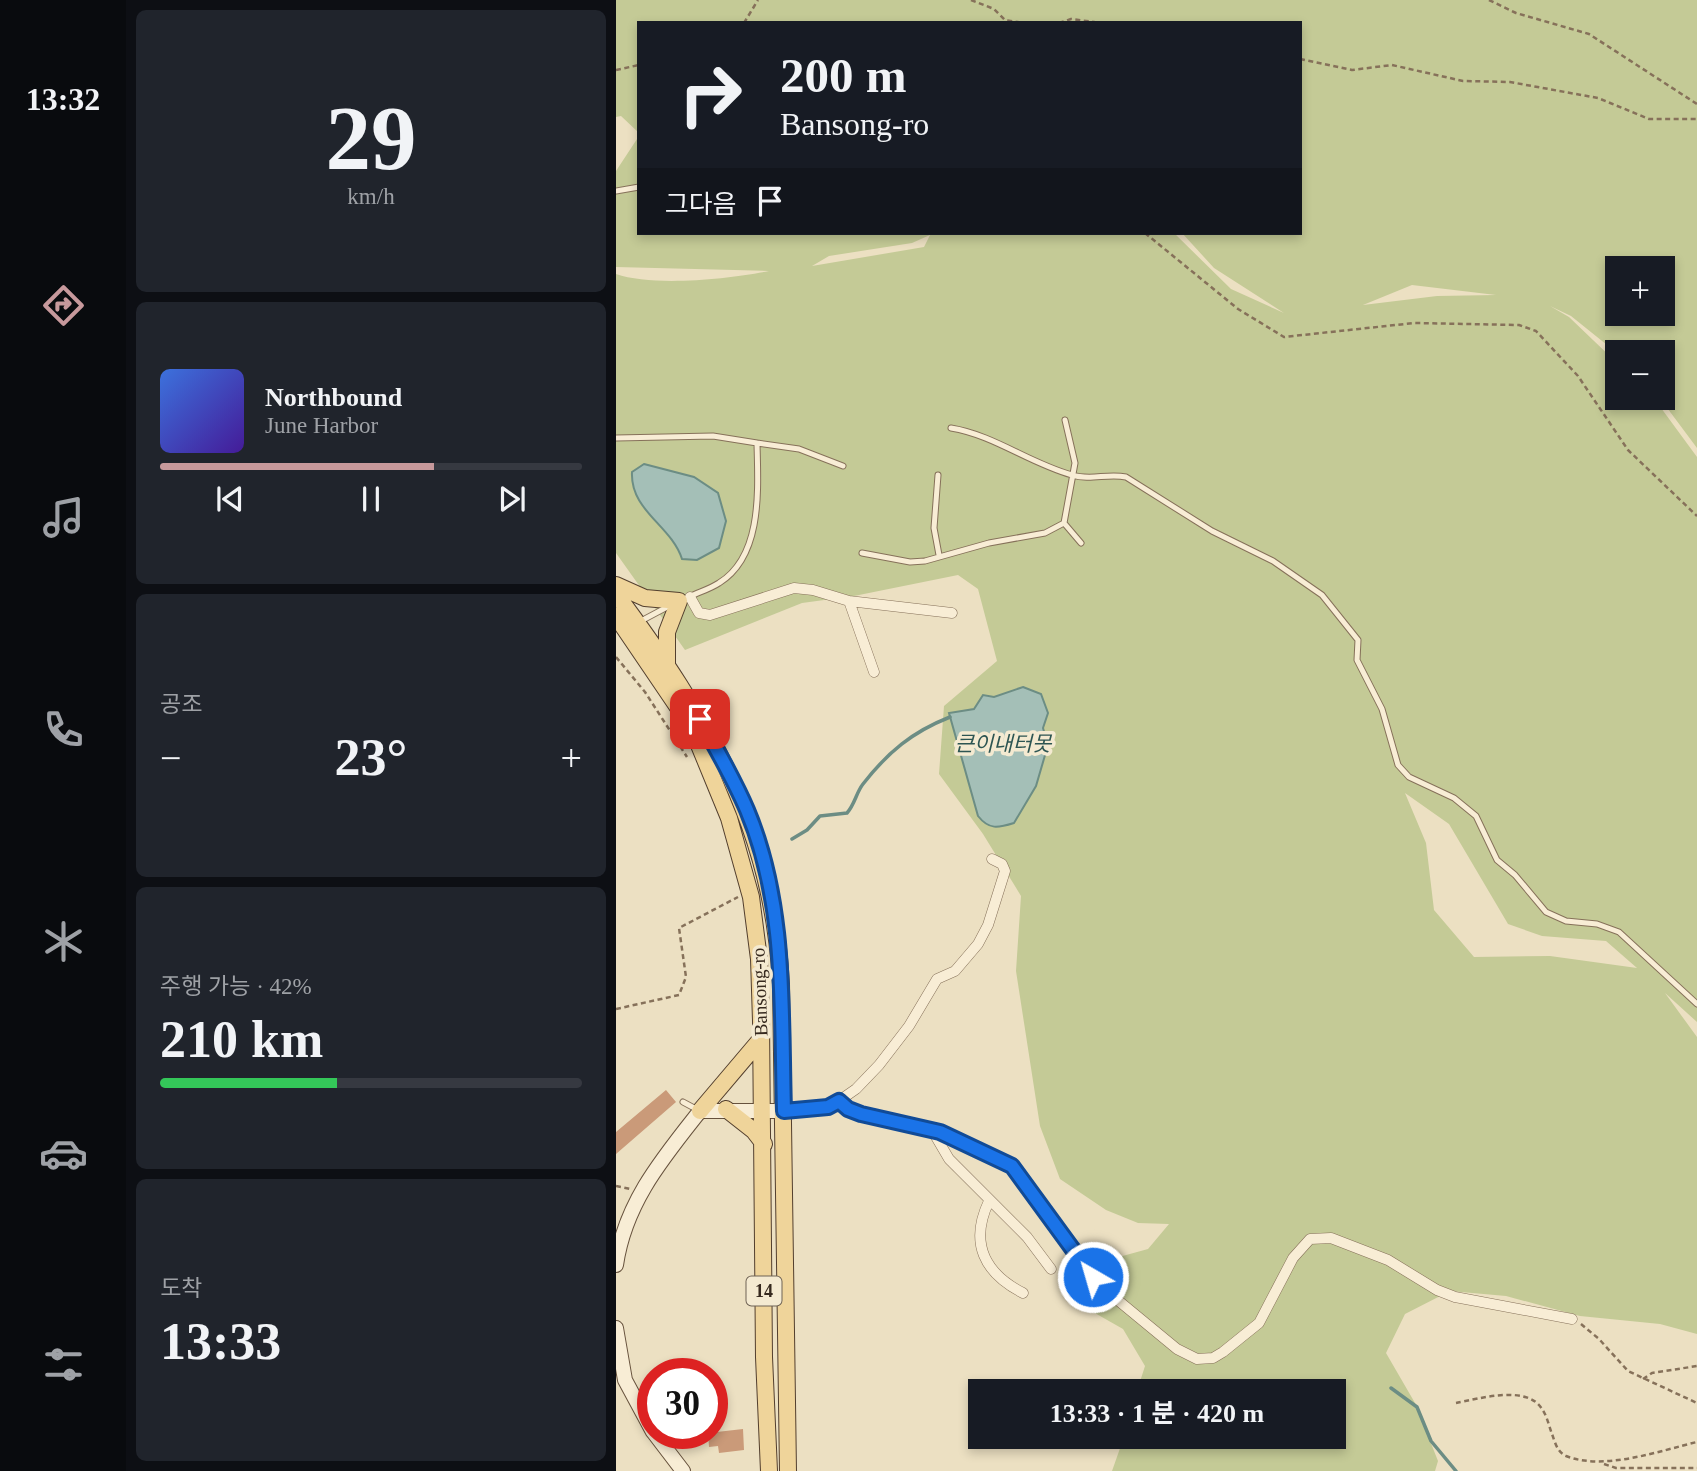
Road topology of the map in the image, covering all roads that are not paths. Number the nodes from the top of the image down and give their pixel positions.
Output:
1 (637, 187) edge
2 (616, 191) edge
3 (1065, 419) dead end
4 (951, 428) dead end
5 (616, 438) edge
6 (757, 443) junction
7 (842, 466) dead end
8 (938, 475) dead end
9 (1074, 476) junction
10 (1064, 523) junction
11 (1081, 542) dead end
12 (862, 553) dead end
13 (939, 555) junction
14 (616, 585) edge
15 (616, 594) edge
16 (685, 599) junction
17 (849, 601) junction
18 (952, 613) dead end
19 (616, 617) edge
20 (632, 627) junction
21 (667, 664) junction
22 (874, 672) dead end
23 (992, 859) dead end
24 (1697, 1004) edge
25 (761, 1009) junction
26 (761, 1039) junction
27 (782, 1049) junction
28 (839, 1101) junction
29 (682, 1102) dead end
30 (726, 1109) junction
31 (700, 1111) junction
32 (764, 1111) junction
33 (784, 1111) junction
34 (932, 1129) junction
35 (764, 1144) junction
36 (989, 1201) junction
37 (616, 1265) edge
38 (1051, 1269) dead end
39 (1023, 1293) dead end
40 (1572, 1319) road end
41 (616, 1328) edge
42 (619, 1362) edge
43 (637, 1407) edge
44 (666, 1449) edge
45 (683, 1471) edge
46 (769, 1471) edge
47 (788, 1471) edge

1 - 2 lane
3 - 9 lane
4 - 9 lane
5 - 6 lane
6 - 7 lane
6 - 16 lane
8 - 13 lane
9 - 10 lane
9 - 24 lane
10 - 11 lane
10 - 13 lane
12 - 13 lane
14 - 16 main road
15 - 20 main road, Bansong-ro / 14
16 - 17 street
16 - 20 lane
16 - 21 main road
17 - 18 street
17 - 22 street
19 - 20 main road, Bansong-ro / 14
20 - 21 main road, Bansong-ro / 14
20 - 25 main road, Bansong-ro / 14
21 - 27 main road, Bansong-ro / 14
23 - 28 street
25 - 26 main road, Bansong-ro / 14
25 - 27 main road
26 - 31 main road
26 - 32 main road, Bansong-ro / 14
27 - 33 main road, Bansong-ro / 14
28 - 33 street
28 - 34 street
29 - 31 lane
30 - 31 street
30 - 32 street
30 - 35 main road
31 - 37 street
32 - 33 street
32 - 35 main road, Bansong-ro / 14
33 - 47 main road, Bansong-ro / 14
34 - 36 street
34 - 40 street
35 - 46 main road, Bansong-ro / 14
36 - 38 street
36 - 39 street
41 - 42 street
42 - 43 street
44 - 45 street

